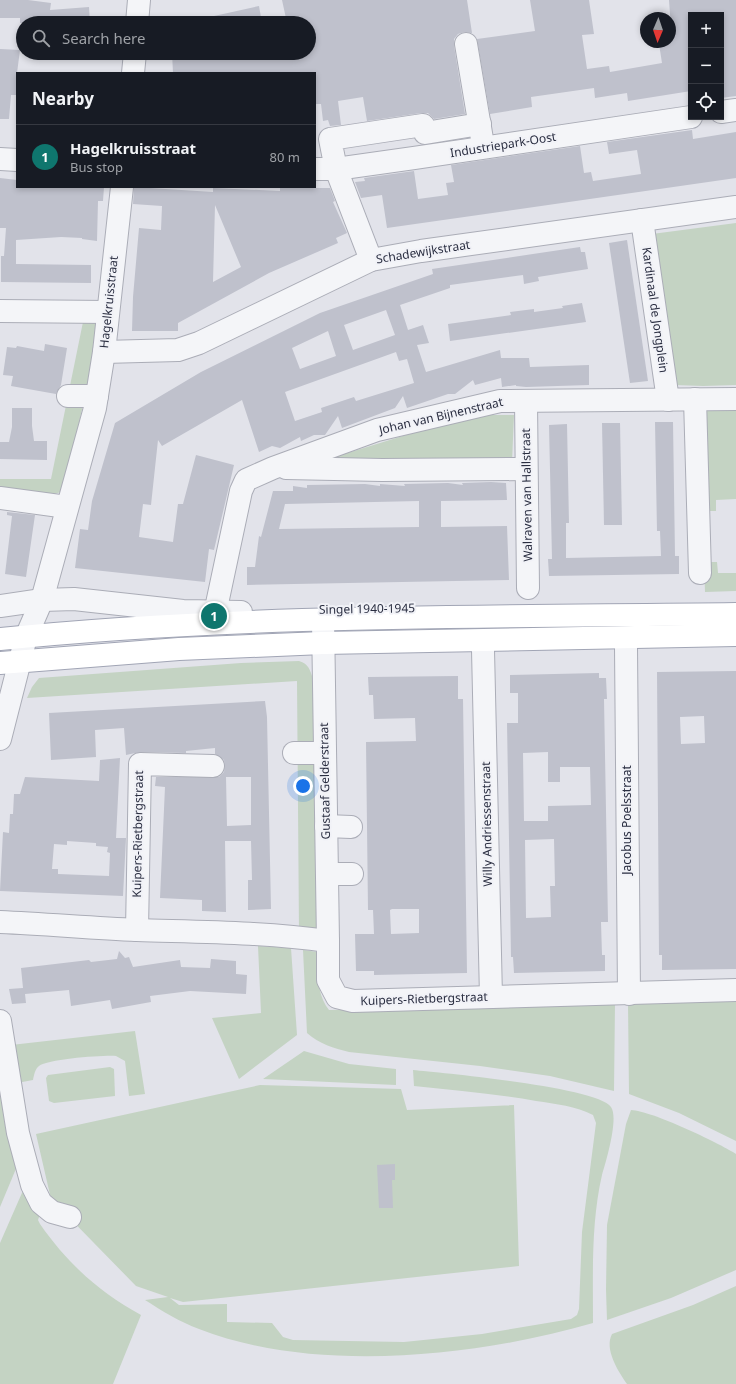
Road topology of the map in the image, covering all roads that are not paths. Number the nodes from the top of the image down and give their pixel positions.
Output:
1 (139, 0) edge
2 (138, 16) edge
3 (466, 44) dead end
4 (134, 60) edge
5 (133, 72) edge
6 (736, 110) edge
7 (724, 112) edge
8 (688, 117) edge
9 (480, 124) junction
10 (484, 148) junction
11 (0, 158) edge
12 (16, 160) edge
13 (325, 169) edge
14 (122, 188) edge
15 (736, 207) edge
16 (642, 220) junction
17 (371, 260) junction
18 (0, 311) edge
19 (108, 312) junction
20 (104, 352) junction
21 (68, 396) dead end
22 (97, 396) junction
23 (736, 399) edge
24 (668, 400) junction
25 (695, 400) junction
26 (526, 401) junction
27 (273, 468) junction
28 (526, 469) junction
29 (0, 498) edge
30 (67, 507) junction
31 (700, 573) dead end
32 (528, 588) dead end
33 (42, 600) junction
34 (736, 603) edge
35 (0, 606) edge
36 (215, 613) junction
37 (736, 614) edge
38 (323, 620) junction
39 (736, 635) edge
40 (26, 636) junction
41 (0, 639) edge
42 (736, 645) edge
43 (626, 647) junction
44 (323, 648) junction
45 (482, 650) junction
46 (10, 668) edge
47 (0, 739) edge
48 (294, 753) dead end
49 (325, 753) junction
50 (213, 766) dead end
51 (326, 826) junction
52 (351, 826) dead end
53 (327, 874) junction
54 (352, 874) dead end
55 (0, 922) edge
56 (137, 930) junction
57 (328, 941) junction
58 (736, 990) edge
59 (629, 994) junction
60 (491, 997) junction
61 (0, 1021) edge
62 (3, 1051) edge
63 (70, 1217) dead end

1 - 2 street
3 - 9 street
4 - 5 street
6 - 7 street
8 - 10 street, Industriepark-Oost
9 - 10 street
9 - 13 street
10 - 13 street, Industriepark-Oost
11 - 12 street
13 - 17 street
14 - 19 street, Hagelkruisstraat
15 - 16 street, Schadewijkstraat
16 - 17 street, Schadewijkstraat
16 - 24 street, Kardinaal de Jongplein
17 - 20 street, Schadewijkstraat
18 - 19 street
19 - 20 street, Hagelkruisstraat
20 - 22 street, Hagelkruisstraat
21 - 22 street
22 - 30 street, Hagelkruisstraat
23 - 25 street, Johan van Bijnenstraat
24 - 25 street, Johan van Bijnenstraat
24 - 26 street, Johan van Bijnenstraat
25 - 31 street
26 - 27 street, Johan van Bijnenstraat
26 - 28 street, Walraven van Hallstraat
27 - 28 street, Johan van Bijnenstraat
27 - 36 street, Johan van Bijnenstraat
28 - 32 street, Walraven van Hallstraat
29 - 30 street
30 - 33 street, Hagelkruisstraat
33 - 35 street, Singel 1940-1945
33 - 36 street, Singel 1940-1945
33 - 40 street, Hagelkruisstraat
34 - 36 street, Singel 1940-1945
37 - 38 main road, Singel 1940-1945
38 - 40 main road, Singel 1940-1945
38 - 44 street, Gustaaf Gelderstraat
39 - 44 main road
40 - 41 main road, Singel 1940-1945
40 - 46 street, Hagelkruisstraat
42 - 43 street
43 - 45 street
43 - 59 street, Jacobus Poelsstraat
44 - 45 street
44 - 46 main road
44 - 49 street, Gustaaf Gelderstraat
45 - 60 street, Willy Andriessenstraat
46 - 47 street, Hagelkruisstraat
48 - 49 street
49 - 51 street, Gustaaf Gelderstraat
50 - 56 street, Kuipers-Rietbergstraat
51 - 52 street
51 - 53 street, Gustaaf Gelderstraat
53 - 54 street
53 - 57 street, Gustaaf Gelderstraat
55 - 56 street
56 - 57 street
57 - 60 street, Kuipers-Rietbergstraat
58 - 59 street, Kuipers-Rietbergstraat
59 - 60 street, Kuipers-Rietbergstraat
61 - 62 street
62 - 63 street

